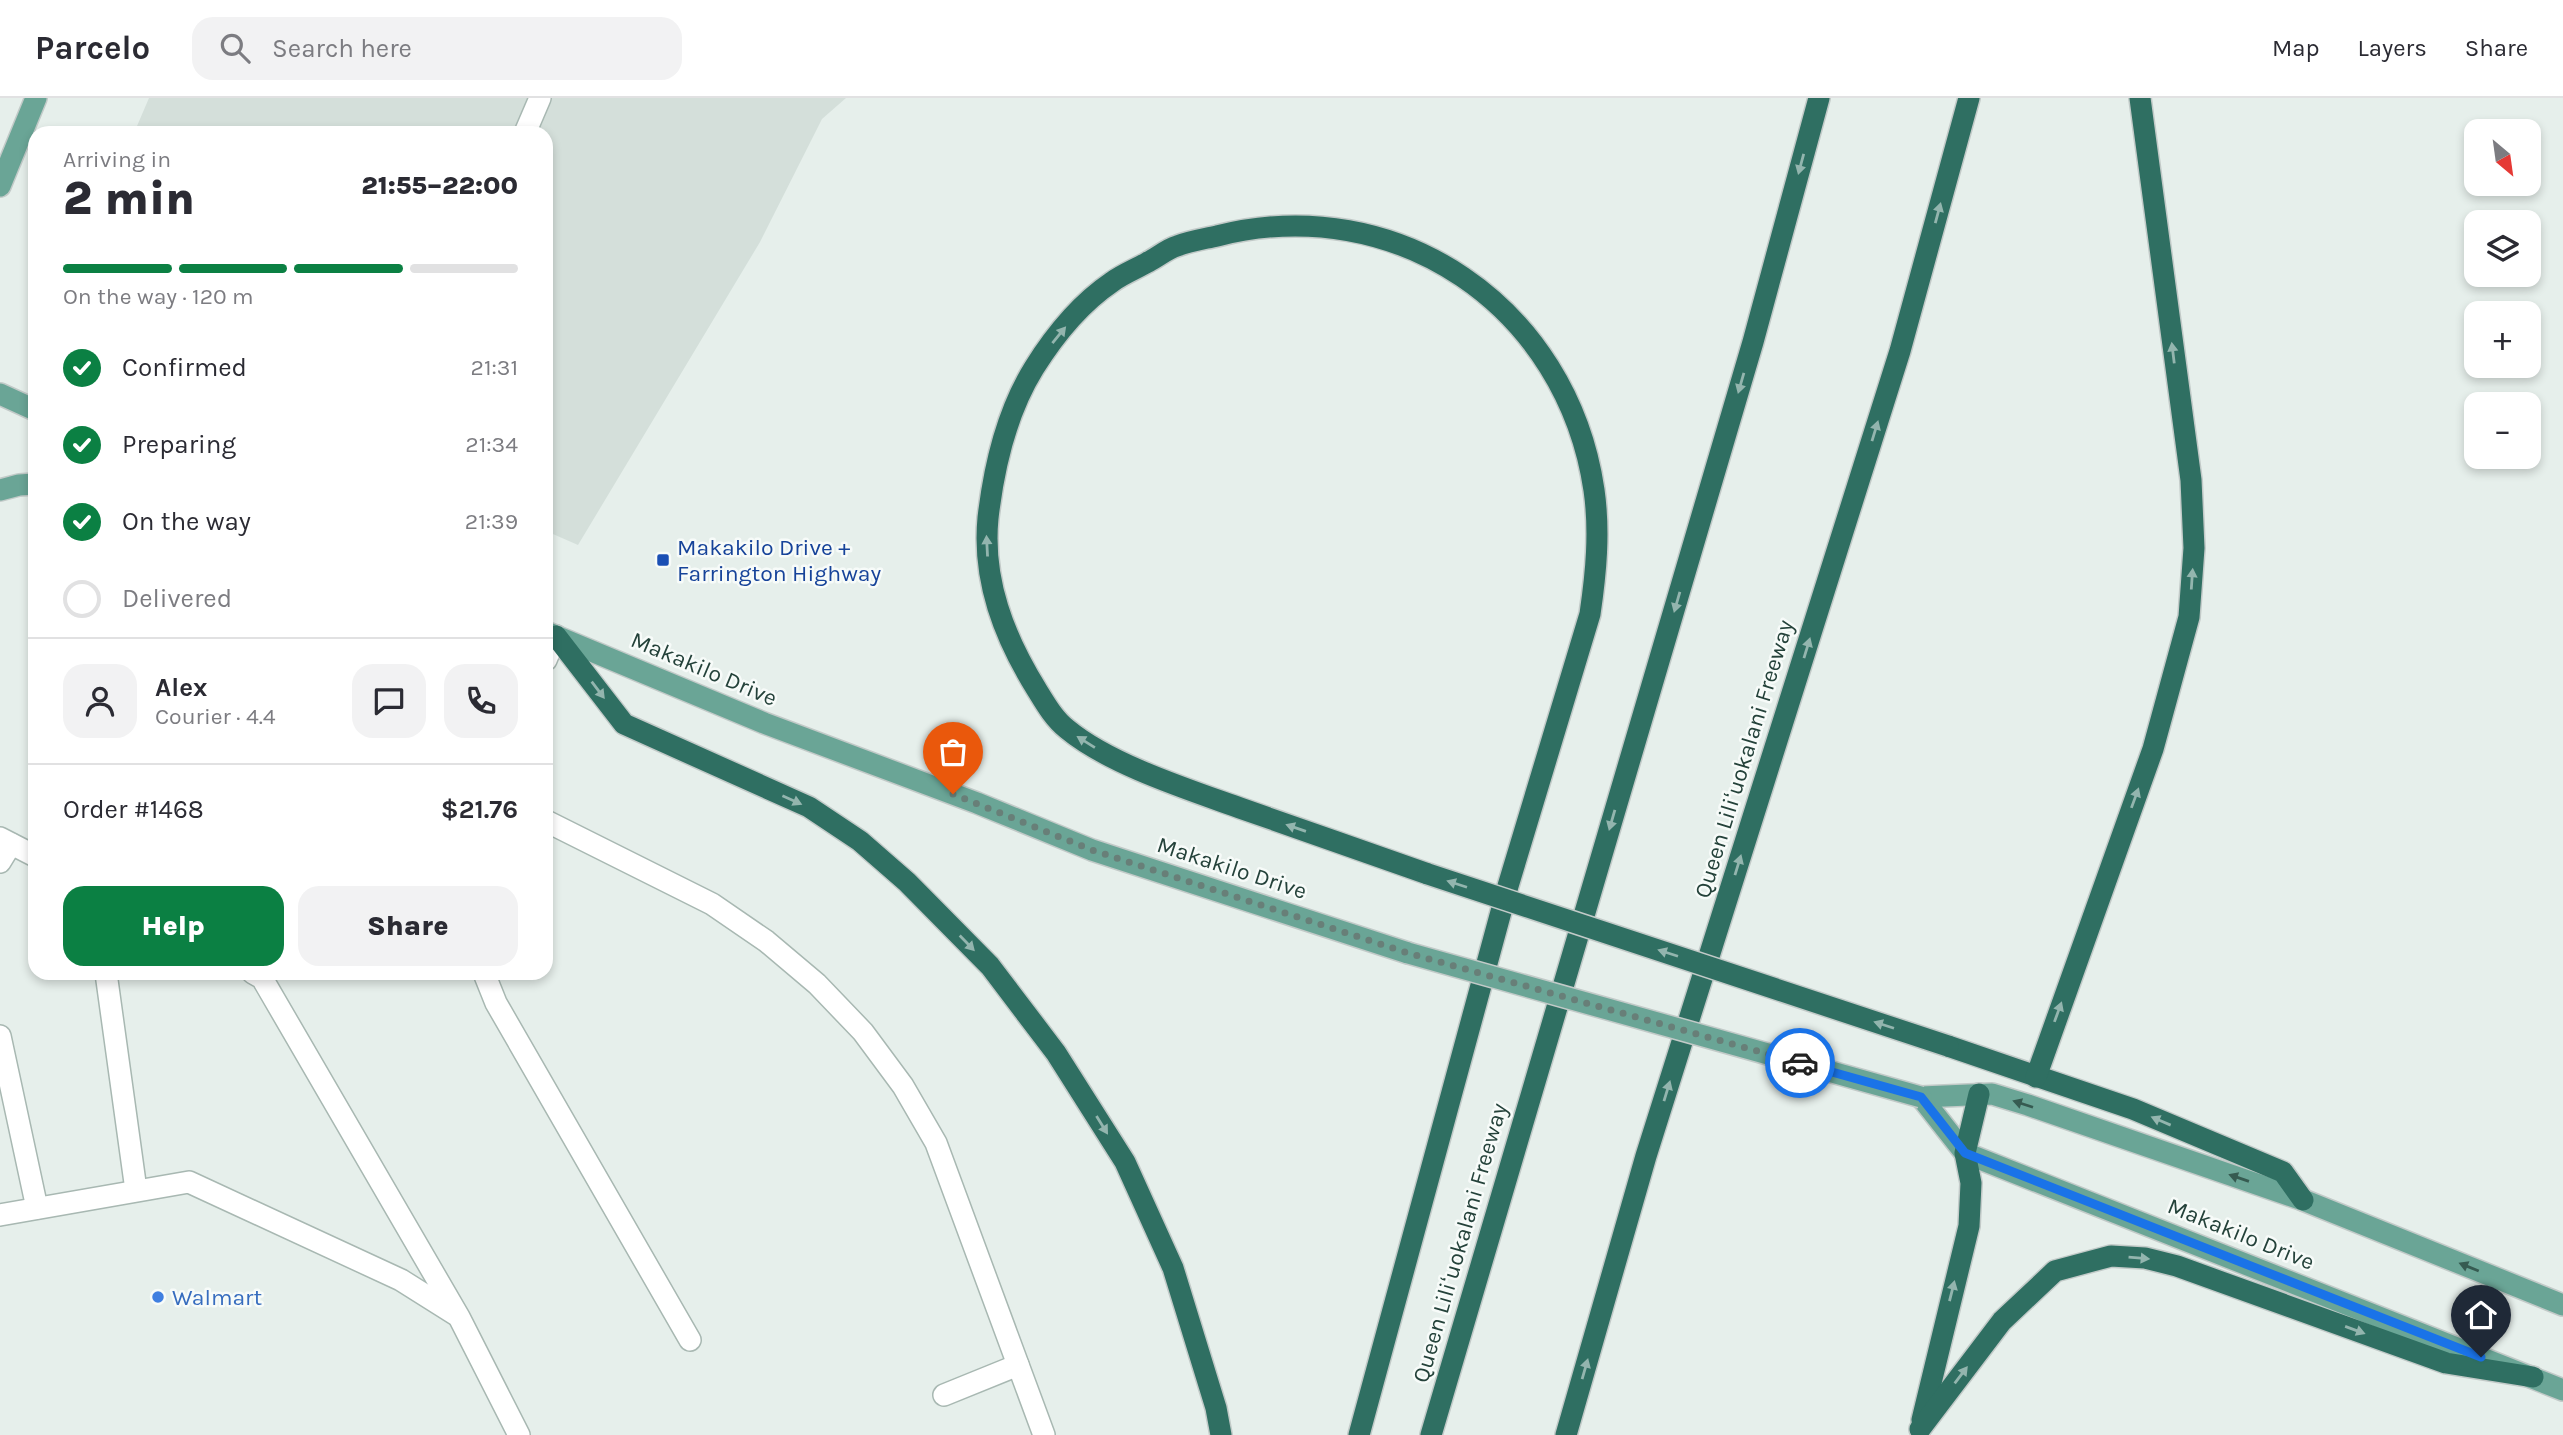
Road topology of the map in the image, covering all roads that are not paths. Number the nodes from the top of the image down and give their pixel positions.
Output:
1 (36, 98) edge
2 (540, 98) edge
3 (1819, 98) edge
4 (1969, 98) edge
5 (2140, 98) edge
6 (528, 126) edge
7 (0, 186) edge
8 (0, 394) edge
9 (28, 407) edge
10 (28, 484) edge
11 (0, 491) edge
12 (553, 635) edge
13 (553, 636) edge
14 (553, 824) edge
15 (6, 841) edge
16 (28, 852) edge
17 (0, 862) edge
18 (107, 980) edge
19 (263, 980) edge
20 (487, 980) edge
21 (0, 1036) edge
22 (2036, 1077) junction
23 (1979, 1094) junction
24 (1921, 1097) junction
25 (1965, 1153) junction
26 (136, 1190) junction
27 (2303, 1200) junction
28 (37, 1208) junction
29 (0, 1214) edge
30 (2563, 1305) edge
31 (459, 1317) junction
32 (690, 1340) dead end
33 (1018, 1364) junction
34 (2533, 1377) junction
35 (2563, 1390) edge
36 (944, 1395) dead end
37 (1918, 1432) edge
38 (519, 1435) edge
39 (1044, 1435) edge
40 (1221, 1435) edge
41 (1359, 1435) edge
42 (1431, 1435) edge
43 (1566, 1435) edge

1 - 7 main road
2 - 6 lane
3 -> 42 highway, Queen Liliʻuokalani Freeway
43 -> 4 highway, Queen Liliʻuokalani Freeway
22 -> 5 highway
8 - 9 main road
10 - 11 main road
12 - 24 main road, Makakilo Drive, bridge
13 -> 40 highway
14 - 33 lane
15 - 16 lane
15 - 17 lane
18 - 26 lane
19 - 31 lane
20 - 32 lane
21 - 28 lane
27 -> 22 highway
22 -> 41 highway, bridge
23 - 24 main road, Makakilo Drive
23 - 25 highway
27 -> 23 main road, Makakilo Drive
24 - 25 main road
25 - 34 main road, Makakilo Drive
37 -> 25 highway
26 - 28 lane
26 - 31 lane
30 -> 27 main road, Makakilo Drive
28 - 29 lane
31 - 38 lane
33 - 36 lane
33 - 39 lane
34 - 35 main road, Makakilo Drive
37 -> 34 highway

